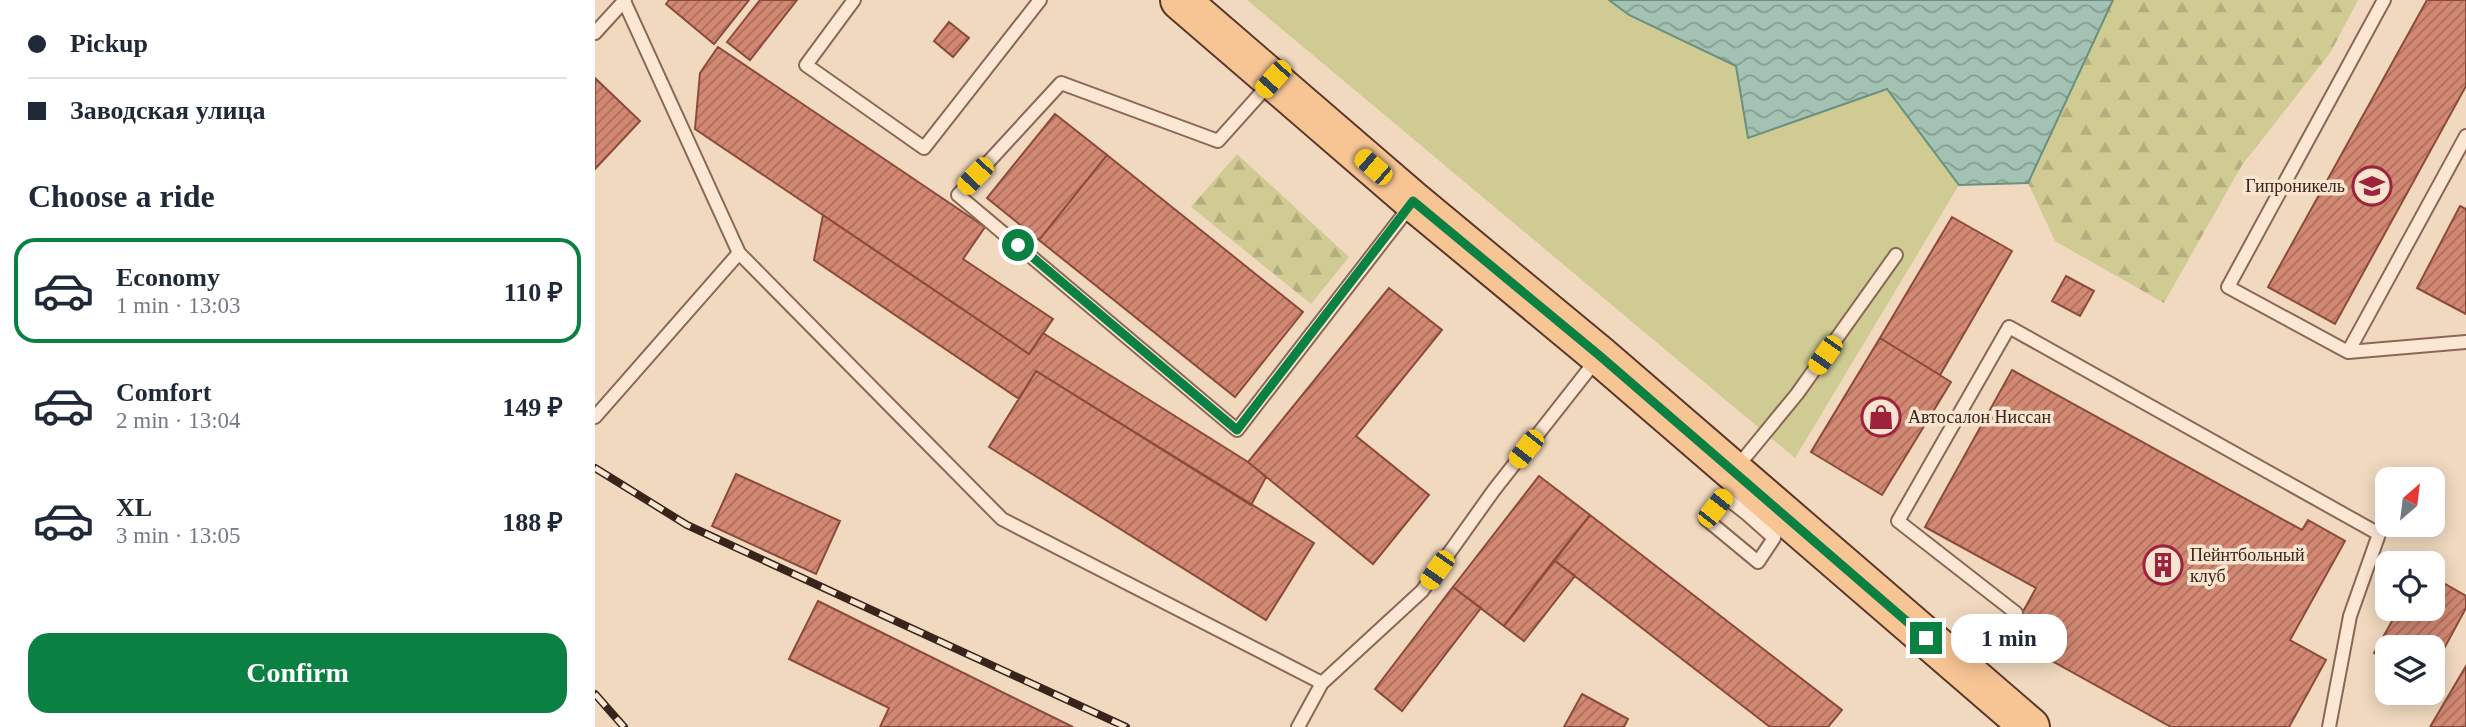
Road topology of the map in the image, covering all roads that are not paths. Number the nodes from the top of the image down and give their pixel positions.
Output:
1 (854, 0) edge
2 (1040, 0) edge
3 (1180, 0) edge
4 (2384, 0) edge
5 (624, 1) edge
6 (595, 33) edge
7 (1273, 79) junction
8 (2466, 136) edge
9 (1413, 201) junction
10 (739, 253) junction
11 (1896, 255) dead end
12 (2466, 342) edge
13 (2348, 352) junction
14 (1600, 356) junction
15 (595, 417) edge
16 (1747, 494) junction
17 (2016, 613) dead end
18 (1322, 683) junction
19 (1298, 727) edge
20 (2030, 727) edge
21 (2329, 727) edge

1 - 2 lane
3 - 7 main road
4 - 13 lane
5 - 6 lane
5 - 10 lane
7 - 9 main road
7 - 9 lane
8 - 13 lane
9 - 14 main road
10 - 15 lane
10 - 18 lane
11 - 16 lane
12 - 13 lane
14 - 16 main road
14 - 18 lane
16 - 16 lane
16 - 20 main road
17 - 21 lane
18 - 19 lane

